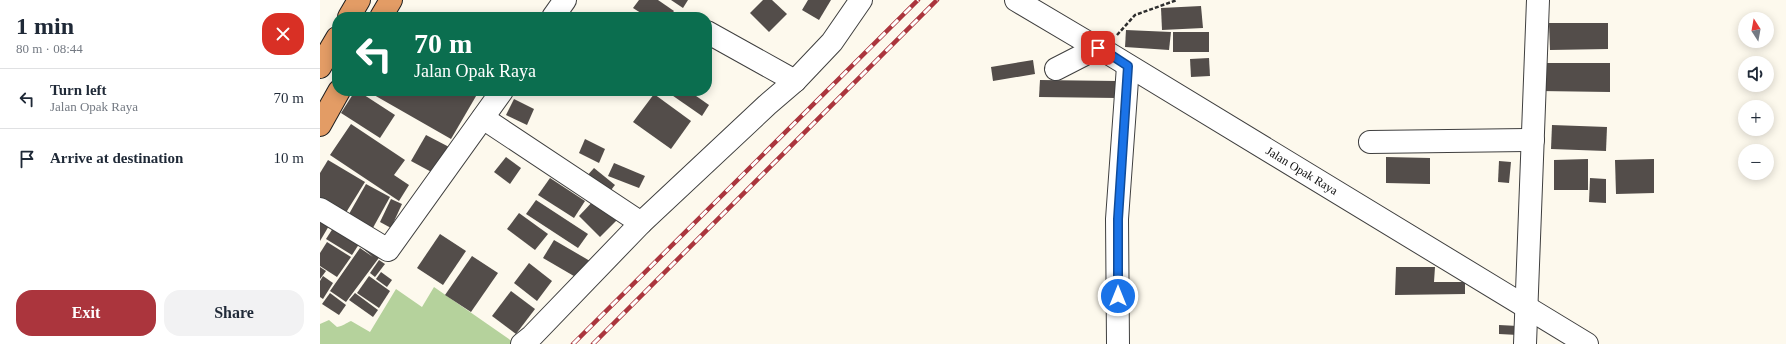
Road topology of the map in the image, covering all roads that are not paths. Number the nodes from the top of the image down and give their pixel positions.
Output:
1 (359, 0) edge
2 (391, 0) edge
3 (565, 0) edge
4 (861, 0) edge
5 (1016, 0) edge
6 (1538, 0) edge
7 (352, 12) edge
8 (384, 12) edge
9 (557, 12) edge
10 (712, 35) edge
11 (332, 47) edge
12 (1103, 51) junction
13 (1128, 66) junction
14 (320, 67) edge
15 (1056, 69) dead end
16 (795, 81) junction
17 (336, 96) edge
18 (498, 96) edge
19 (483, 118) junction
20 (320, 125) edge
21 (1533, 140) junction
22 (1370, 142) dead end
23 (320, 209) edge
24 (642, 223) junction
25 (1527, 307) junction
26 (1118, 343) dead end
27 (522, 344) edge
28 (1525, 344) edge
29 (1587, 344) edge

1 - 7 highway
2 - 8 highway
3 - 9 street
4 - 16 street
5 - 12 street, Jalan Opak Raya
6 - 21 street
10 - 16 street
11 - 14 highway
12 - 13 street, Jalan Opak Raya
12 - 15 street
13 - 25 street, Jalan Opak Raya
13 - 26 street
16 - 24 street
17 - 20 highway
18 - 19 street
19 - 23 street
19 - 24 street
21 - 22 street
21 - 25 street
24 - 27 street
25 - 28 street
25 - 29 street, Jalan Opak Raya

